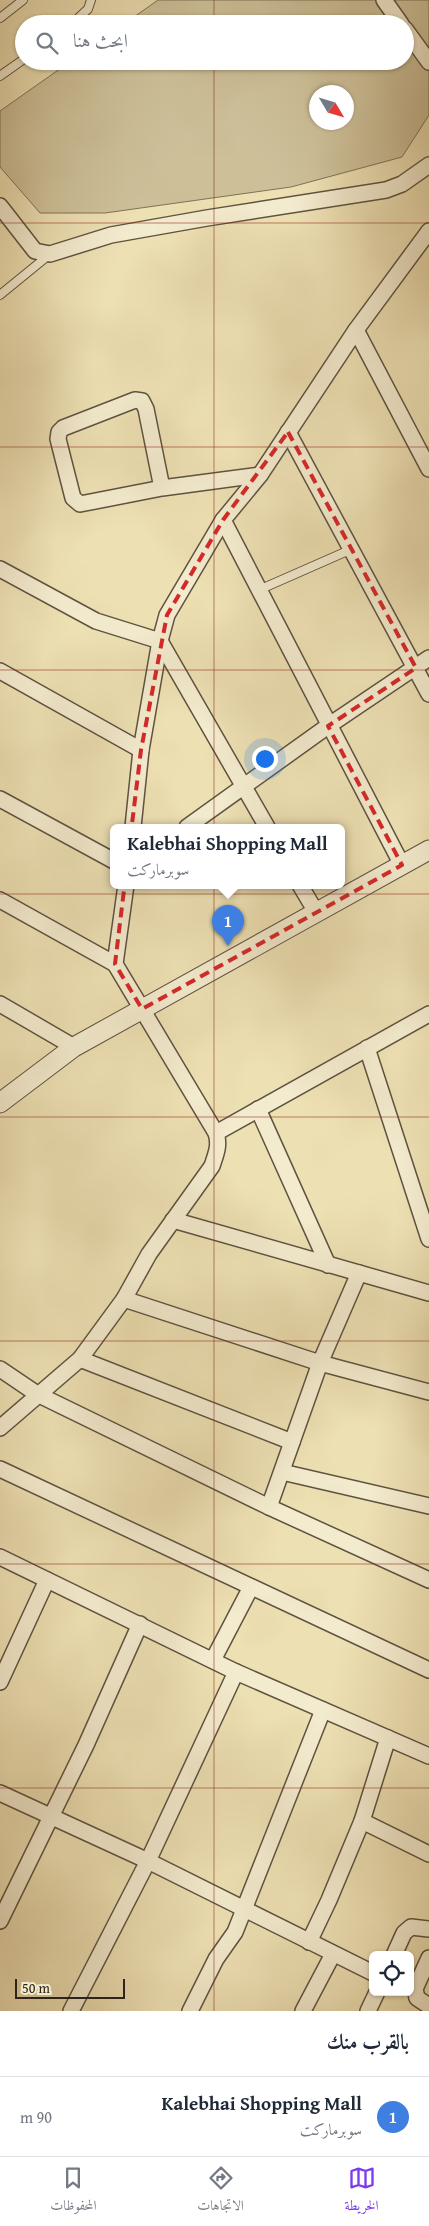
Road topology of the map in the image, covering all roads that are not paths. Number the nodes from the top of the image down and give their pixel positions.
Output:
1 (24, 0) edge
2 (91, 0) edge
3 (384, 0) edge
4 (82, 15) edge
5 (395, 15) edge
6 (0, 18) edge
7 (414, 41) edge
8 (429, 62) edge
9 (15, 65) edge
10 (0, 76) edge
11 (429, 165) edge
12 (0, 206) edge
13 (429, 231) edge
14 (50, 254) junction
15 (0, 294) edge
16 (356, 330) junction
17 (288, 432) junction
18 (429, 469) edge
19 (260, 475) junction
20 (162, 488) junction
21 (223, 520) junction
22 (352, 549) junction
23 (0, 569) edge
24 (261, 589) junction
25 (160, 641) junction
26 (429, 658) edge
27 (416, 668) junction
28 (0, 671) edge
29 (429, 694) edge
30 (328, 726) junction
31 (141, 750) junction
32 (244, 787) junction
33 (0, 799) edge
34 (132, 824) edge
35 (191, 824) edge
36 (265, 824) edge
37 (429, 850) edge
38 (110, 859) edge
39 (402, 865) junction
40 (125, 889) edge
41 (302, 889) edge
42 (0, 900) edge
43 (316, 912) junction
44 (115, 964) junction
45 (0, 1004) edge
46 (142, 1009) junction
47 (429, 1014) edge
48 (74, 1047) junction
49 (367, 1048) junction
50 (0, 1103) edge
51 (258, 1109) junction
52 (216, 1133) junction
53 (173, 1220) junction
54 (429, 1239) edge
55 (328, 1264) junction
56 (359, 1273) junction
57 (429, 1294) edge
58 (124, 1300) junction
59 (80, 1359) junction
60 (320, 1363) junction
61 (0, 1369) edge
62 (429, 1392) edge
63 (37, 1394) junction
64 (0, 1428) edge
65 (292, 1442) junction
66 (0, 1469) edge
67 (282, 1472) junction
68 (429, 1506) edge
69 (269, 1507) junction
70 (0, 1557) edge
71 (47, 1580) junction
72 (429, 1580) edge
73 (251, 1587) junction
74 (140, 1624) junction
75 (213, 1660) junction
76 (429, 1670) edge
77 (236, 1672) junction
78 (0, 1682) edge
79 (323, 1710) junction
80 (388, 1738) junction
81 (429, 1756) edge
82 (0, 1794) edge
83 (51, 1818) junction
84 (362, 1821) junction
85 (429, 1854) edge
86 (148, 1861) junction
87 (244, 1909) junction
88 (0, 1921) edge
89 (429, 1929) edge
90 (308, 1942) junction
91 (396, 1951) edge
92 (333, 1954) junction
93 (429, 1958) edge
94 (369, 1971) edge
95 (375, 1996) edge
96 (429, 2006) edge
97 (71, 2011) edge
98 (190, 2011) edge
99 (303, 2011) edge
100 (368, 2011) edge

1 - 6 lane
2 - 4 lane
3 - 5 street
7 - 8 street
9 - 10 lane
11 - 14 street
12 - 14 street
13 - 16 street
14 - 15 lane
16 - 17 street
16 - 18 street
17 - 19 street
17 - 22 street
19 - 20 street
19 - 21 street
20 - 20 street
21 - 24 street
21 - 25 street
22 - 24 lane
22 - 27 street
23 - 25 street
24 - 30 street
25 - 31 street
25 - 32 street
26 - 27 street
27 - 29 street
27 - 30 street
28 - 31 street
30 - 32 street
30 - 39 street
31 - 34 street
32 - 35 street
32 - 36 street
33 - 38 street
37 - 39 street
39 - 43 street
40 - 44 street
41 - 43 street
42 - 44 street
43 - 46 street
44 - 46 street
45 - 48 street
46 - 48 street
46 - 52 street
47 - 49 street
48 - 50 street
49 - 51 street
49 - 54 street
51 - 52 street
51 - 55 street
52 - 53 street
53 - 55 street
53 - 58 street
55 - 56 street
56 - 57 street
56 - 60 street
58 - 59 street
58 - 60 street
59 - 63 street
59 - 65 street
60 - 62 street
60 - 65 street
61 - 63 street
63 - 64 street
63 - 69 street
65 - 67 street
66 - 73 street
67 - 68 street
67 - 69 street
69 - 72 street
70 - 71 street
71 - 74 street
71 - 78 street
73 - 75 street
73 - 76 street
74 - 75 street
74 - 83 street
75 - 77 street
77 - 79 street
77 - 86 street
79 - 80 street
79 - 87 street
80 - 81 street
80 - 84 street
82 - 83 street
83 - 86 street
83 - 88 street
84 - 85 street
84 - 90 street
86 - 87 street
86 - 97 street
87 - 90 street
87 - 98 street
89 - 91 street
90 - 92 street
92 - 94 street
92 - 99 street
93 - 96 street
95 - 100 street

